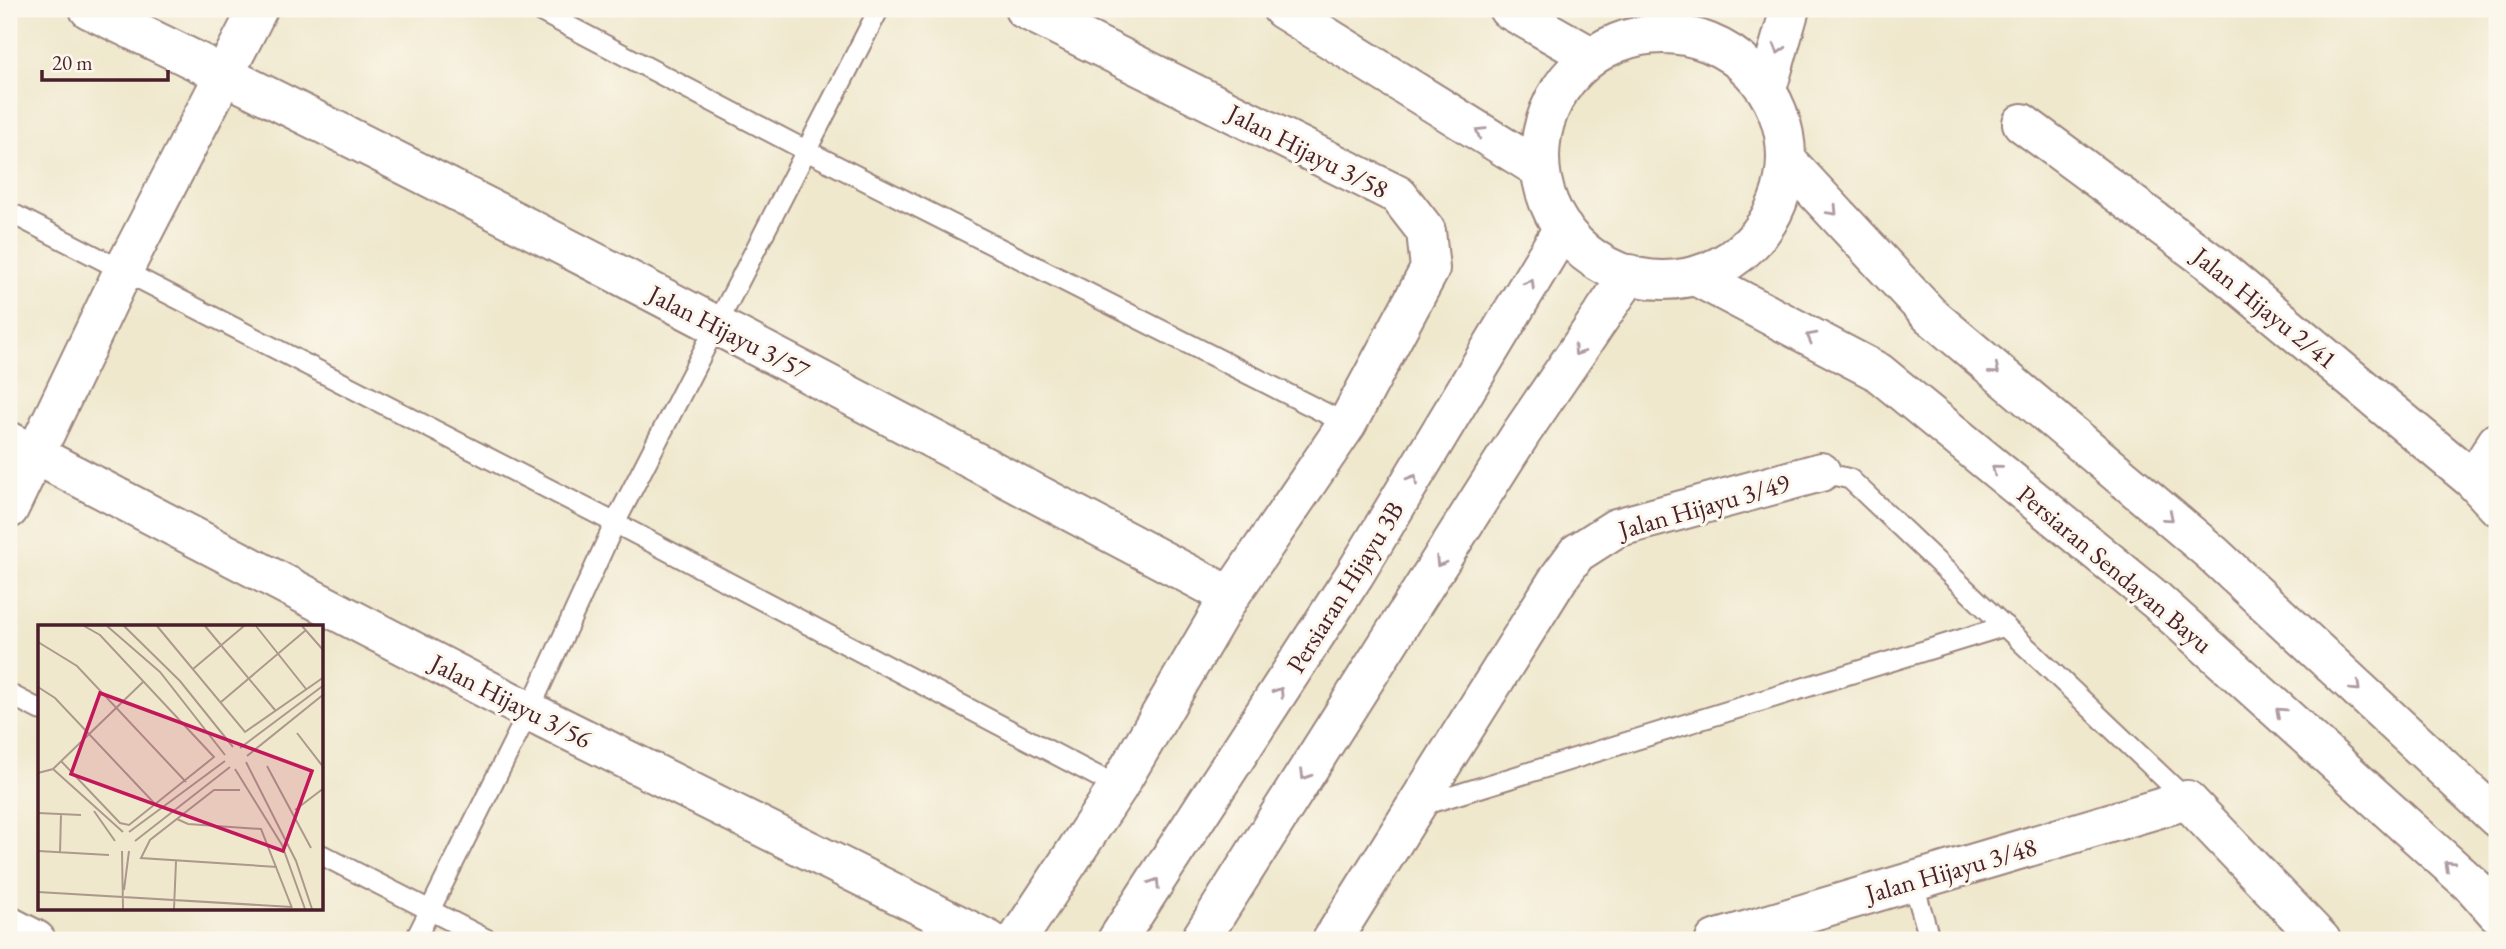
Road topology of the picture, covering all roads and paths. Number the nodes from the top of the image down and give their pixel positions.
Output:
1 (89, 9) edge
2 (258, 9) edge
3 (536, 9) edge
4 (880, 9) edge
5 (1024, 9) edge
6 (1282, 9) edge
7 (1508, 9) edge
8 (1790, 9) edge
9 (1677, 21) edge
10 (1591, 56) junction
11 (225, 74) junction
12 (1768, 89) junction
13 (2022, 122) dead end
14 (807, 151) junction
15 (1787, 161) junction
16 (1538, 168) junction
17 (9, 212) edge
18 (1563, 228) junction
19 (123, 271) junction
20 (1630, 274) junction
21 (1695, 276) junction
22 (717, 326) junction
23 (1347, 424) junction
24 (2497, 442) edge
25 (22, 448) edge
26 (1821, 472) joint
27 (2485, 493) edge
28 (9, 509) edge
29 (615, 523) junction
30 (1230, 596) junction
31 (2005, 626) junction
32 (9, 694) edge
33 (38, 709) edge
34 (529, 711) junction
35 (1118, 787) junction
36 (2188, 800) junction
37 (1416, 807) junction
38 (2497, 818) edge
39 (324, 856) edge
40 (1913, 882) junction
41 (431, 911) junction
42 (2497, 913) edge
43 (9, 926) edge
44 (36, 940) edge
45 (415, 940) edge
46 (488, 940) edge
47 (989, 940) edge
48 (1017, 940) edge
49 (1117, 940) edge
50 (1200, 940) edge
51 (1332, 940) edge
52 (1715, 940) edge
53 (1930, 940) edge
54 (2322, 940) edge

1 - 11 street, Jalan Hijayu 3/57
2 - 11 street
3 - 14 lane
4 - 14 lane
5 - 23 street, Jalan Hijayu 3/58
16 -> 6 street
7 - 10 street
8 -> 12 street
9 - 10 street
9 - 12 street
10 - 16 street
11 - 19 street
11 - 22 street, Jalan Hijayu 3/57
12 - 15 street
13 - 27 street, Jalan Hijayu 2/41
14 - 22 lane
14 - 23 lane
15 - 21 street
15 -> 38 street
16 - 18 street
17 - 19 lane
18 - 20 street
49 -> 18 street, Persiaran Hijayu 3B
19 - 25 street
19 - 29 lane
20 - 21 street
20 -> 50 street
42 -> 21 street, Persiaran Sendayan Bayu
22 - 29 lane
22 - 30 street, Jalan Hijayu 3/57
23 - 30 street, Jalan Hijayu 3/58
24 - 27 street
25 - 28 street
25 - 34 street, Jalan Hijayu 3/56
26 - 31 lane
26 - 37 street, Jalan Hijayu 3/49
29 - 34 lane
29 - 35 lane
30 - 35 street, Jalan Hijayu 3/58
31 - 36 lane
31 - 37 lane
32 - 33 lane
34 - 41 lane
34 - 47 street, Jalan Hijayu 3/56
35 - 48 street, Jalan Hijayu 3/58
36 - 40 street, Jalan Hijayu 3/48
36 - 54 street
37 - 51 street, Jalan Hijayu 3/49
39 - 41 lane
40 - 52 street, Jalan Hijayu 3/48
40 - 53 lane
41 - 45 lane
41 - 46 lane
43 - 44 street

